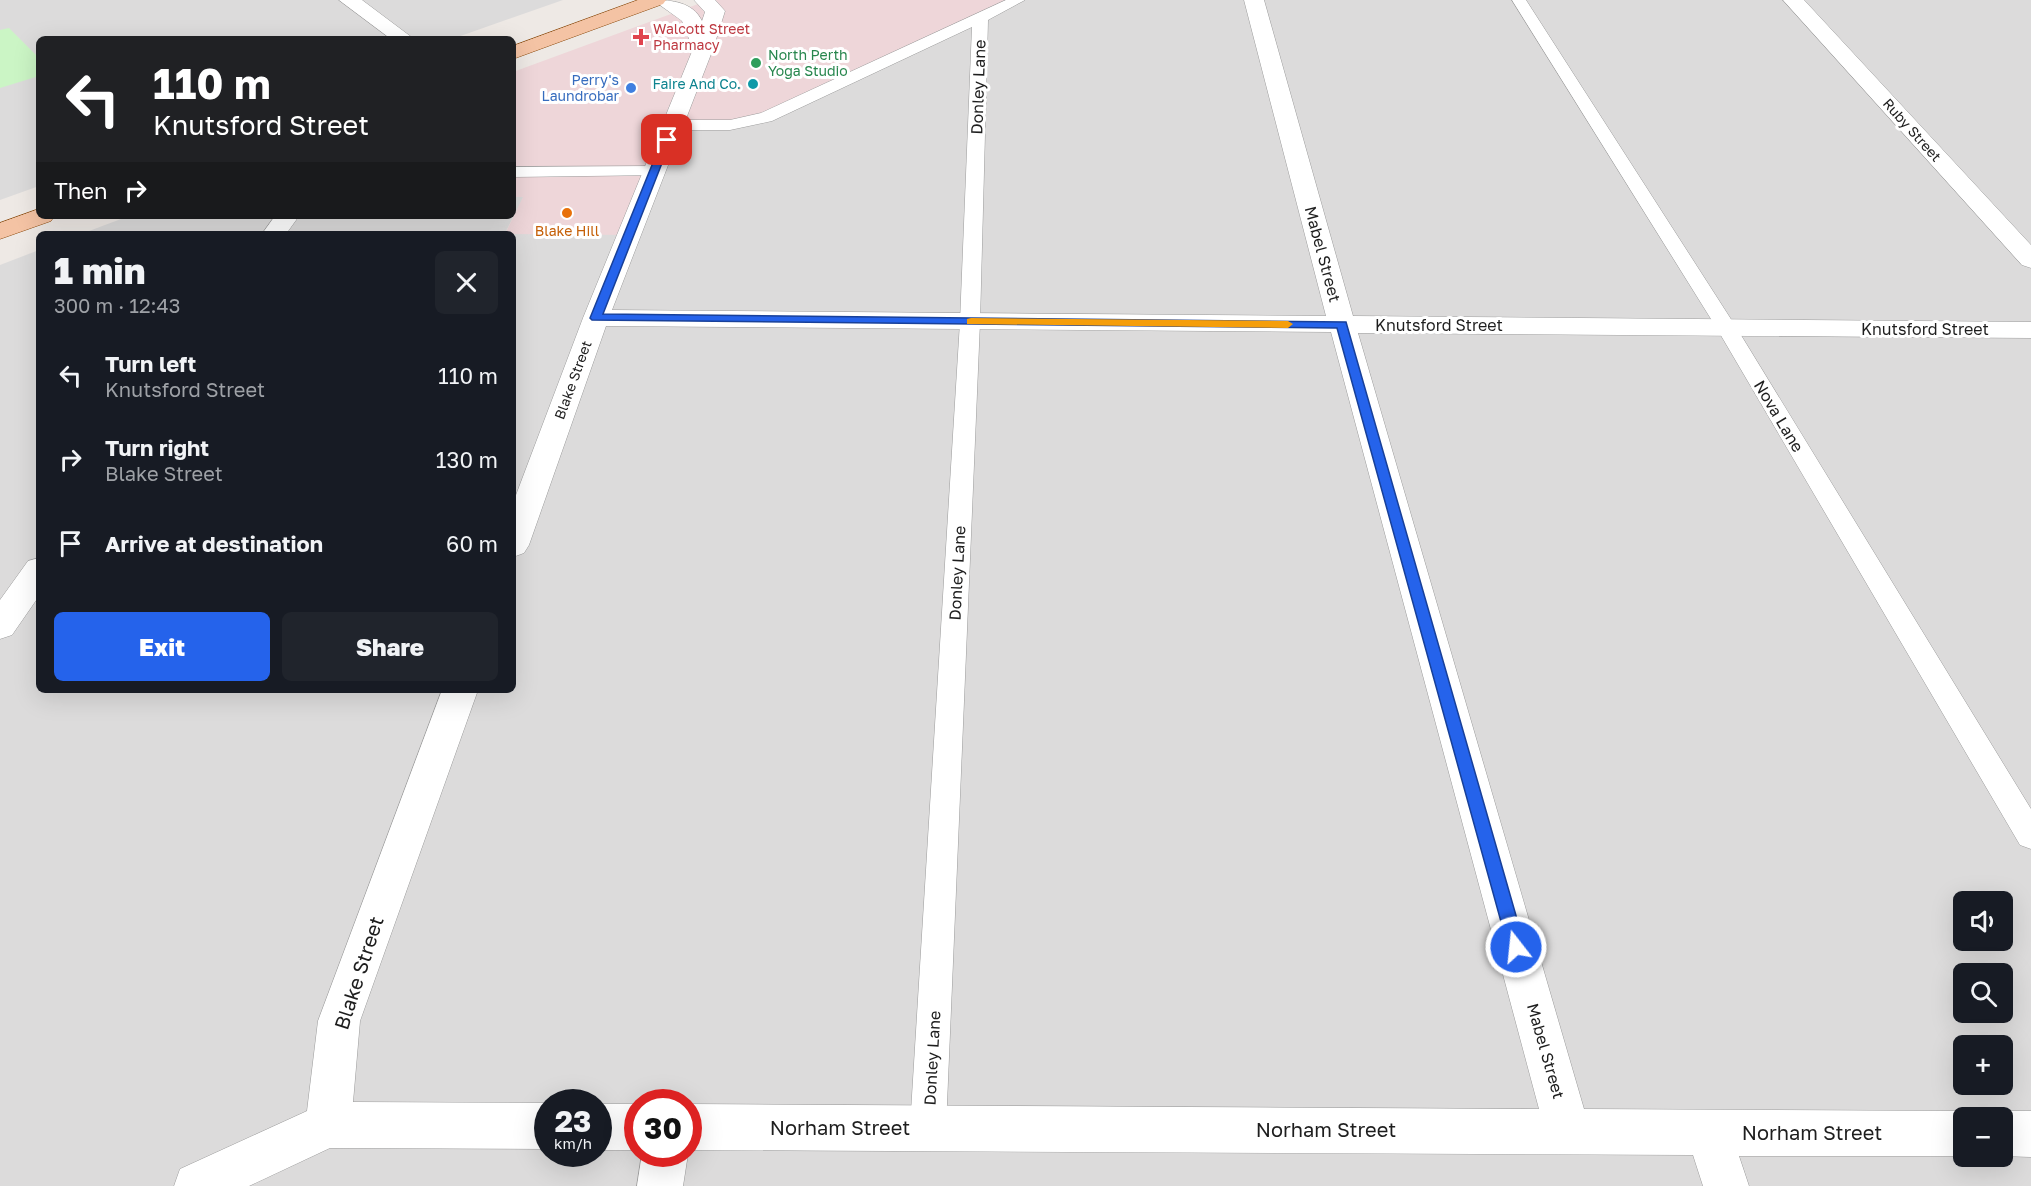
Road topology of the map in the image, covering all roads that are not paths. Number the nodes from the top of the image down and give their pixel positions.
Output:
1 (349, 0) edge
2 (615, 0) edge
3 (656, 0) edge
4 (663, 0) edge
5 (704, 0) edge
6 (1018, 0) edge
7 (1254, 0) edge
8 (1519, 0) edge
9 (1793, 0) edge
10 (980, 17) junction
11 (400, 36) edge
12 (513, 36) edge
13 (703, 49) junction
14 (516, 52) edge
15 (673, 125) junction
16 (655, 171) junction
17 (516, 172) edge
18 (36, 218) edge
19 (0, 232) edge
20 (2031, 260) edge
21 (596, 318) junction
22 (970, 322) junction
23 (1342, 325) junction
24 (1726, 327) junction
25 (2031, 330) edge
26 (516, 537) edge
27 (36, 574) edge
28 (0, 626) edge
29 (459, 693) edge
30 (2031, 836) edge
31 (328, 1125) junction
32 (534, 1126) edge
33 (702, 1127) edge
34 (928, 1128) junction
35 (1568, 1131) junction
36 (1707, 1132) junction
37 (1953, 1134) edge
38 (2013, 1134) edge
39 (2031, 1134) edge
40 (663, 1167) edge
41 (197, 1186) edge
42 (660, 1186) edge
43 (1726, 1186) edge

1 - 11 street
2 - 12 main road
3 - 14 main road
4 - 13 street
5 - 13 street, Blake Street
6 - 10 lane
7 - 23 street, Mabel Street
8 - 24 lane, Nova Lane
9 - 20 street, Ruby Street
10 - 15 lane
10 - 22 lane, Donley Lane
13 - 15 street, Blake Street
15 - 16 street, Blake Street
16 - 17 lane
16 - 21 street, Blake Street
18 - 19 main road
21 - 22 street, Knutsford Street
21 - 26 street, Blake Street
22 - 23 street, Knutsford Street
22 - 34 lane, Donley Lane
23 - 24 street, Knutsford Street
23 - 35 street, Mabel Street
24 - 25 street, Knutsford Street
24 - 30 lane, Nova Lane
27 - 28 street
29 - 31 street, Blake Street
31 - 32 street
31 - 41 street
33 - 34 street, Norham Street
34 - 35 street, Norham Street
35 - 36 street, Norham Street
36 - 37 street, Norham Street
36 - 43 street
38 - 39 street
40 - 42 street

